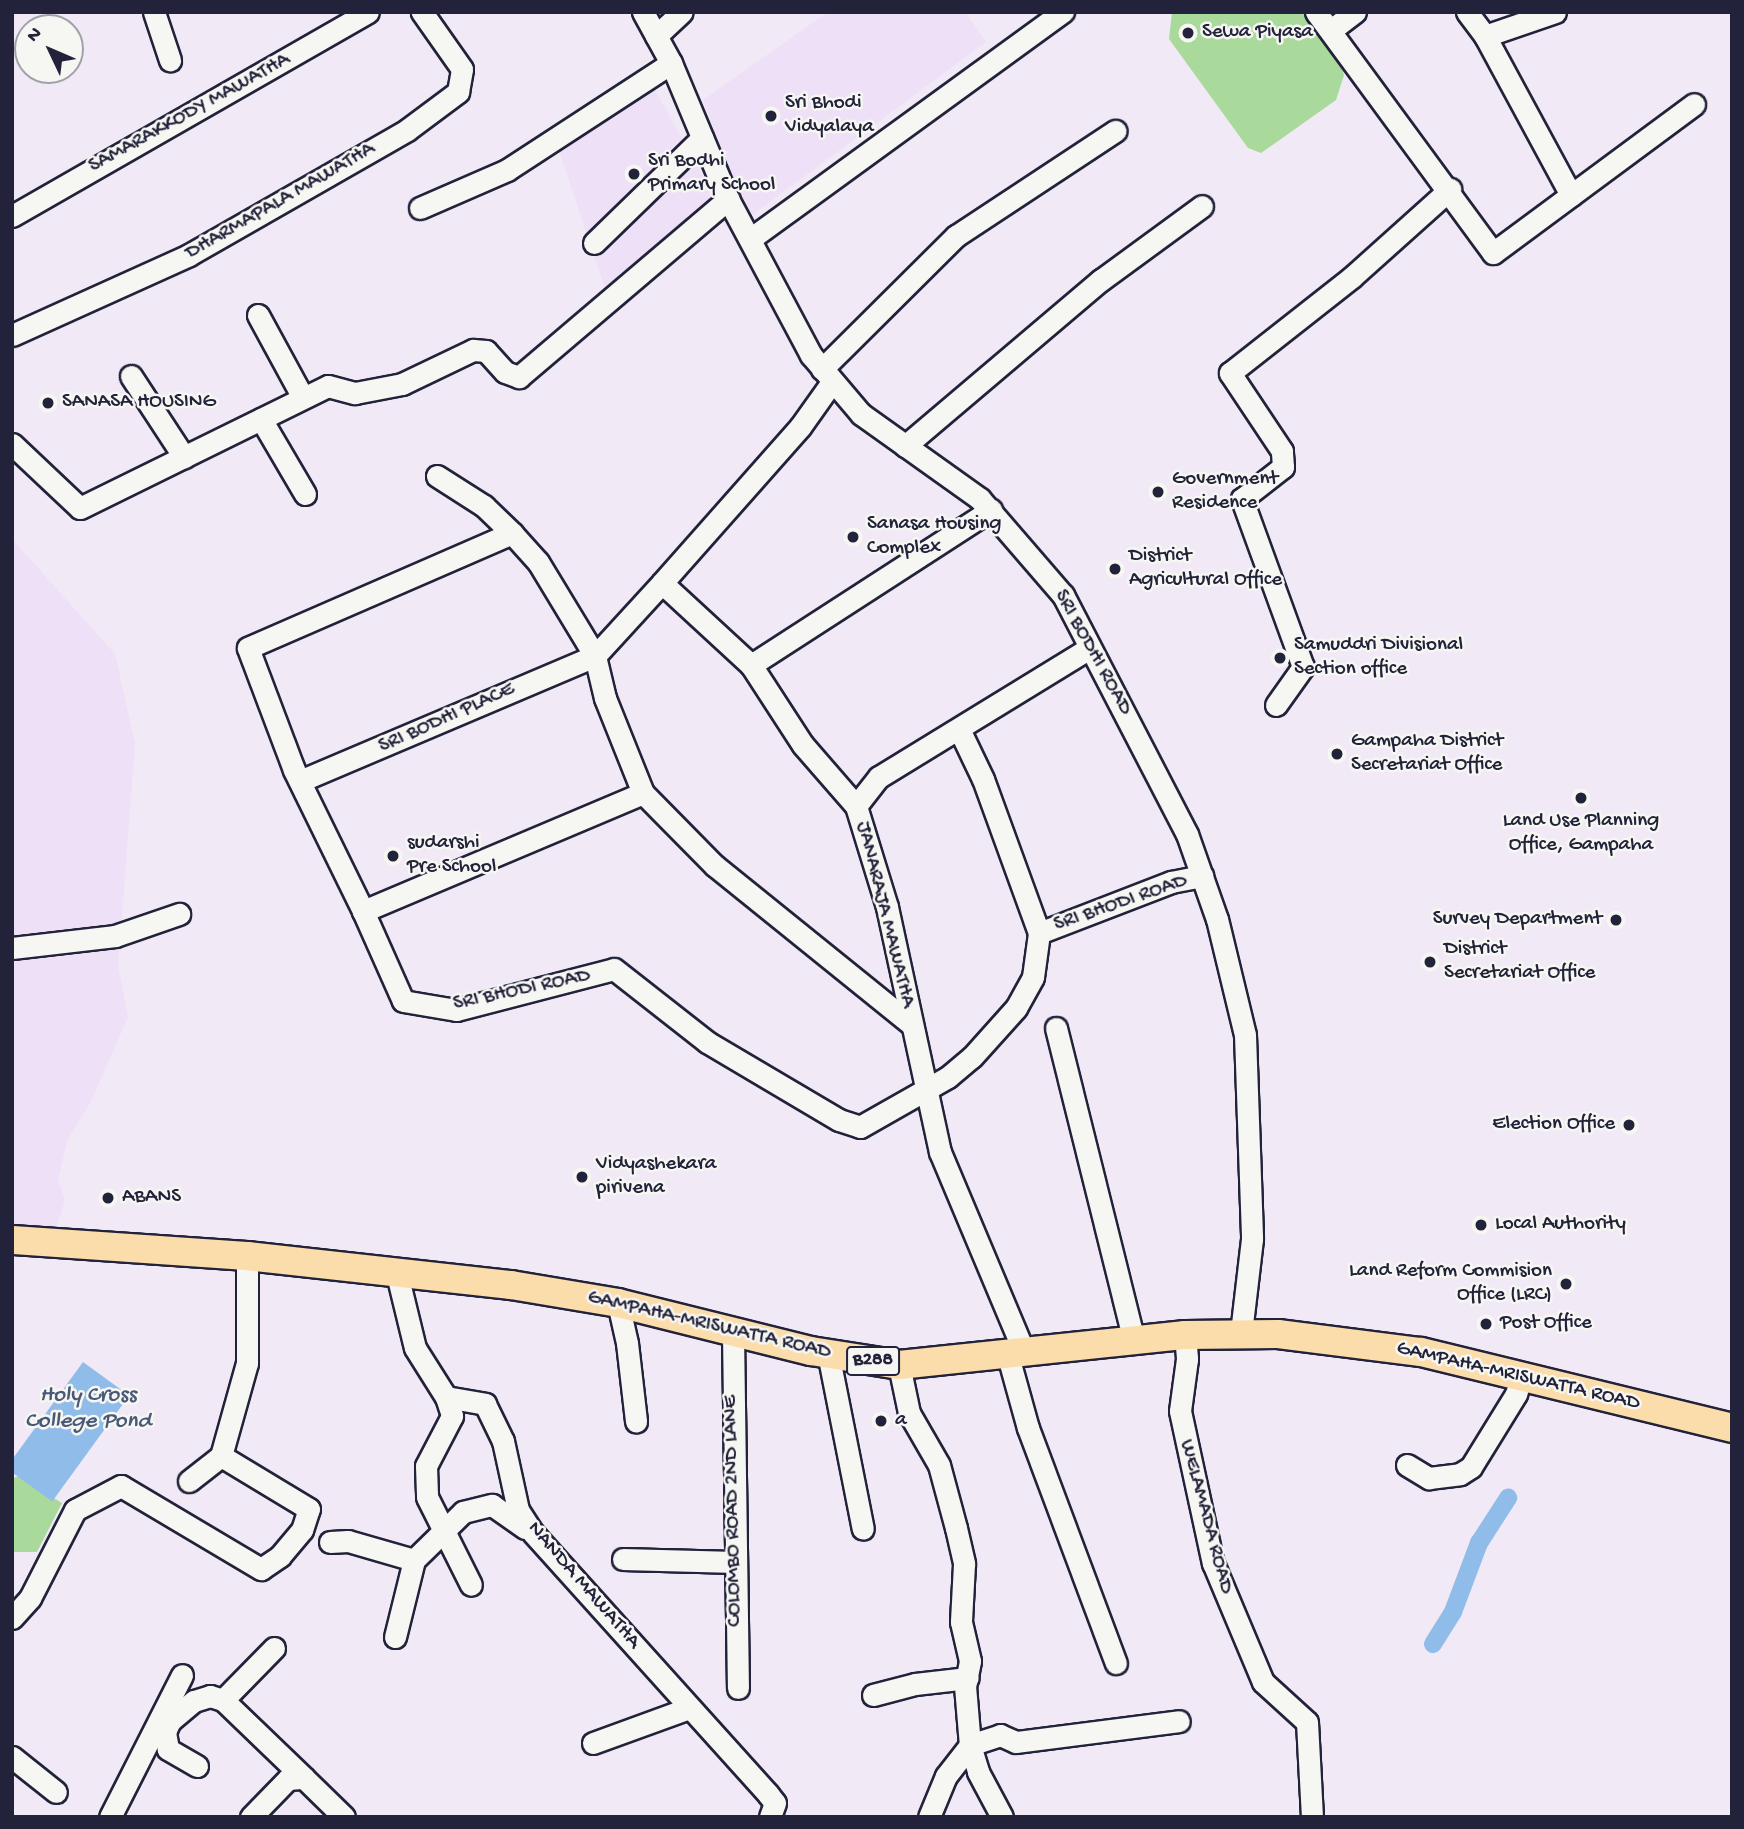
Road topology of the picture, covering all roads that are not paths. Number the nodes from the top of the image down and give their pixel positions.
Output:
1 (154, 12) edge
2 (369, 12) edge
3 (422, 12) edge
4 (643, 12) edge
5 (682, 12) edge
6 (1063, 12) edge
7 (1316, 12) edge
8 (1355, 12) edge
9 (1467, 12) edge
10 (1555, 12) edge
11 (1331, 30) junction
12 (656, 36) junction
13 (1485, 36) junction
14 (170, 60) dead end
15 (671, 63) junction
16 (1694, 104) dead end
17 (1115, 131) dead end
18 (702, 138) junction
19 (1450, 189) junction
20 (1571, 195) junction
21 (728, 200) junction
22 (1202, 206) dead end
23 (420, 208) dead end
24 (12, 216) edge
25 (750, 239) junction
26 (594, 243) dead end
27 (258, 315) dead end
28 (12, 335) edge
29 (827, 375) junction
30 (131, 376) dead end
31 (303, 398) junction
32 (261, 419) junction
33 (12, 444) edge
34 (905, 446) junction
35 (184, 457) junction
36 (437, 476) dead end
37 (305, 494) dead end
38 (991, 510) junction
39 (512, 533) junction
40 (662, 583) junction
41 (1088, 649) junction
42 (595, 656) junction
43 (751, 665) junction
44 (1276, 705) dead end
45 (959, 729) junction
46 (300, 781) junction
47 (643, 793) junction
48 (856, 806) junction
49 (1202, 876) junction
50 (363, 911) junction
51 (180, 914) dead end
52 (1039, 933) junction
53 (12, 948) edge
54 (911, 1024) junction
55 (1056, 1028) dead end
56 (925, 1091) junction
57 (12, 1240) edge
58 (247, 1256) junction
59 (396, 1270) junction
60 (618, 1303) junction
61 (733, 1333) junction
62 (1241, 1333) junction
63 (1185, 1335) junction
64 (1134, 1340) junction
65 (828, 1353) junction
66 (1016, 1355) junction
67 (899, 1366) junction
68 (1522, 1375) junction
69 (446, 1397) junction
70 (636, 1421) dead end
71 (1732, 1428) edge
72 (221, 1456) junction
73 (1407, 1465) dead end
74 (190, 1481) dead end
75 (863, 1529) dead end
76 (443, 1531) junction
77 (533, 1533) junction
78 (330, 1542) dead end
79 (623, 1559) dead end
80 (414, 1560) junction
81 (735, 1562) junction
82 (471, 1585) dead end
83 (12, 1618) edge
84 (395, 1637) dead end
85 (274, 1648) dead end
86 (1116, 1663) dead end
87 (182, 1675) dead end
88 (968, 1678) junction
89 (738, 1688) dead end
90 (873, 1695) dead end
91 (223, 1700) junction
92 (689, 1708) junction
93 (1180, 1721) dead end
94 (593, 1743) dead end
95 (970, 1745) junction
96 (12, 1757) edge
97 (197, 1766) dead end
98 (304, 1778) junction
99 (56, 1792) dead end
100 (1312, 1807) edge
101 (110, 1817) edge
102 (251, 1817) edge
103 (344, 1817) edge
104 (769, 1817) edge
105 (929, 1817) edge
106 (1002, 1817) edge

1 - 14 street
2 - 24 street, SAMARAKKODY MAWATHA
3 - 28 street, DHARMAPALA MAWATHA
4 - 12 street, SRI BODHI ROAD
5 - 12 street
6 - 25 street
7 - 11 street
8 - 11 street
9 - 13 street
10 - 13 street
11 - 19 street
12 - 15 street, SRI BODHI ROAD
13 - 20 street
15 - 18 street, SRI BODHI ROAD
15 - 23 street
16 - 20 street
17 - 29 street
18 - 21 street, SRI BODHI ROAD
18 - 26 street
19 - 20 street
19 - 44 street
21 - 25 street, SRI BODHI ROAD
21 - 31 street
22 - 34 street
25 - 29 street, SRI BODHI ROAD
27 - 31 street
29 - 34 street, SRI BODHI ROAD
29 - 40 street
30 - 35 street
31 - 32 street
32 - 35 street
32 - 37 street
33 - 35 street
34 - 38 street, SRI BODHI ROAD
36 - 39 street
38 - 41 street, SRI BODHI ROAD
38 - 43 street
39 - 42 street
39 - 46 street
40 - 42 street
40 - 43 street, JANARAJA MAWATHA
41 - 45 street
41 - 49 street, SRI BODHI ROAD
42 - 46 street, SRI BODHI PLACE
42 - 47 street
43 - 48 street, JANARAJA MAWATHA
45 - 48 street
45 - 52 street, SRI BHODI ROAD
46 - 50 street
47 - 50 street
47 - 54 street
48 - 54 street, JANARAJA MAWATHA
49 - 52 street, SRI BHODI ROAD
49 - 62 street, SRI BODHI ROAD
50 - 56 street, SRI BHODI ROAD
51 - 53 street
52 - 56 street, SRI BHODI ROAD
54 - 56 street, JANARAJA MAWATHA
55 - 64 street
56 - 66 street, JANARAJA MAWATHA
57 - 58 main road, GAMPAHA-MRISWATTA ROAD / B288
58 - 59 main road, GAMPAHA-MRISWATTA ROAD / B288
58 - 72 street
59 - 60 main road, GAMPAHA-MRISWATTA ROAD / B288
59 - 69 street
60 - 61 main road, GAMPAHA-MRISWATTA ROAD / B288
60 - 70 street
61 - 65 main road, GAMPAHA-MRISWATTA ROAD / B288
61 - 81 street, COLOMBO ROAD 2ND LANE
62 - 63 main road, GAMPAHA-MRISWATTA ROAD / B288
62 - 68 main road, GAMPAHA-MRISWATTA ROAD / B288
63 - 64 main road, GAMPAHA-MRISWATTA ROAD / B288
63 - 100 street, WELAMADA ROAD
64 - 66 main road, GAMPAHA-MRISWATTA ROAD / B288
65 - 67 main road, GAMPAHA-MRISWATTA ROAD / B288
65 - 75 street
66 - 67 main road, GAMPAHA-MRISWATTA ROAD / B288
66 - 86 street, JANARAJA MAWATHA
67 - 88 street
68 - 71 main road, GAMPAHA-MRISWATTA ROAD / B288
68 - 73 street
69 - 76 street
69 - 77 street, NANDA MAWATHA
72 - 74 street
72 - 83 street
76 - 77 street
76 - 80 street
76 - 82 street
77 - 92 street, NANDA MAWATHA
78 - 80 street
79 - 81 street
80 - 84 street
81 - 89 street, COLOMBO ROAD 2ND LANE
85 - 91 street
87 - 101 street
88 - 90 street
88 - 95 street
91 - 97 street
91 - 98 street
92 - 94 street
92 - 104 street, NANDA MAWATHA
93 - 95 street
95 - 105 street
95 - 106 street
96 - 99 street
98 - 102 street
98 - 103 street

